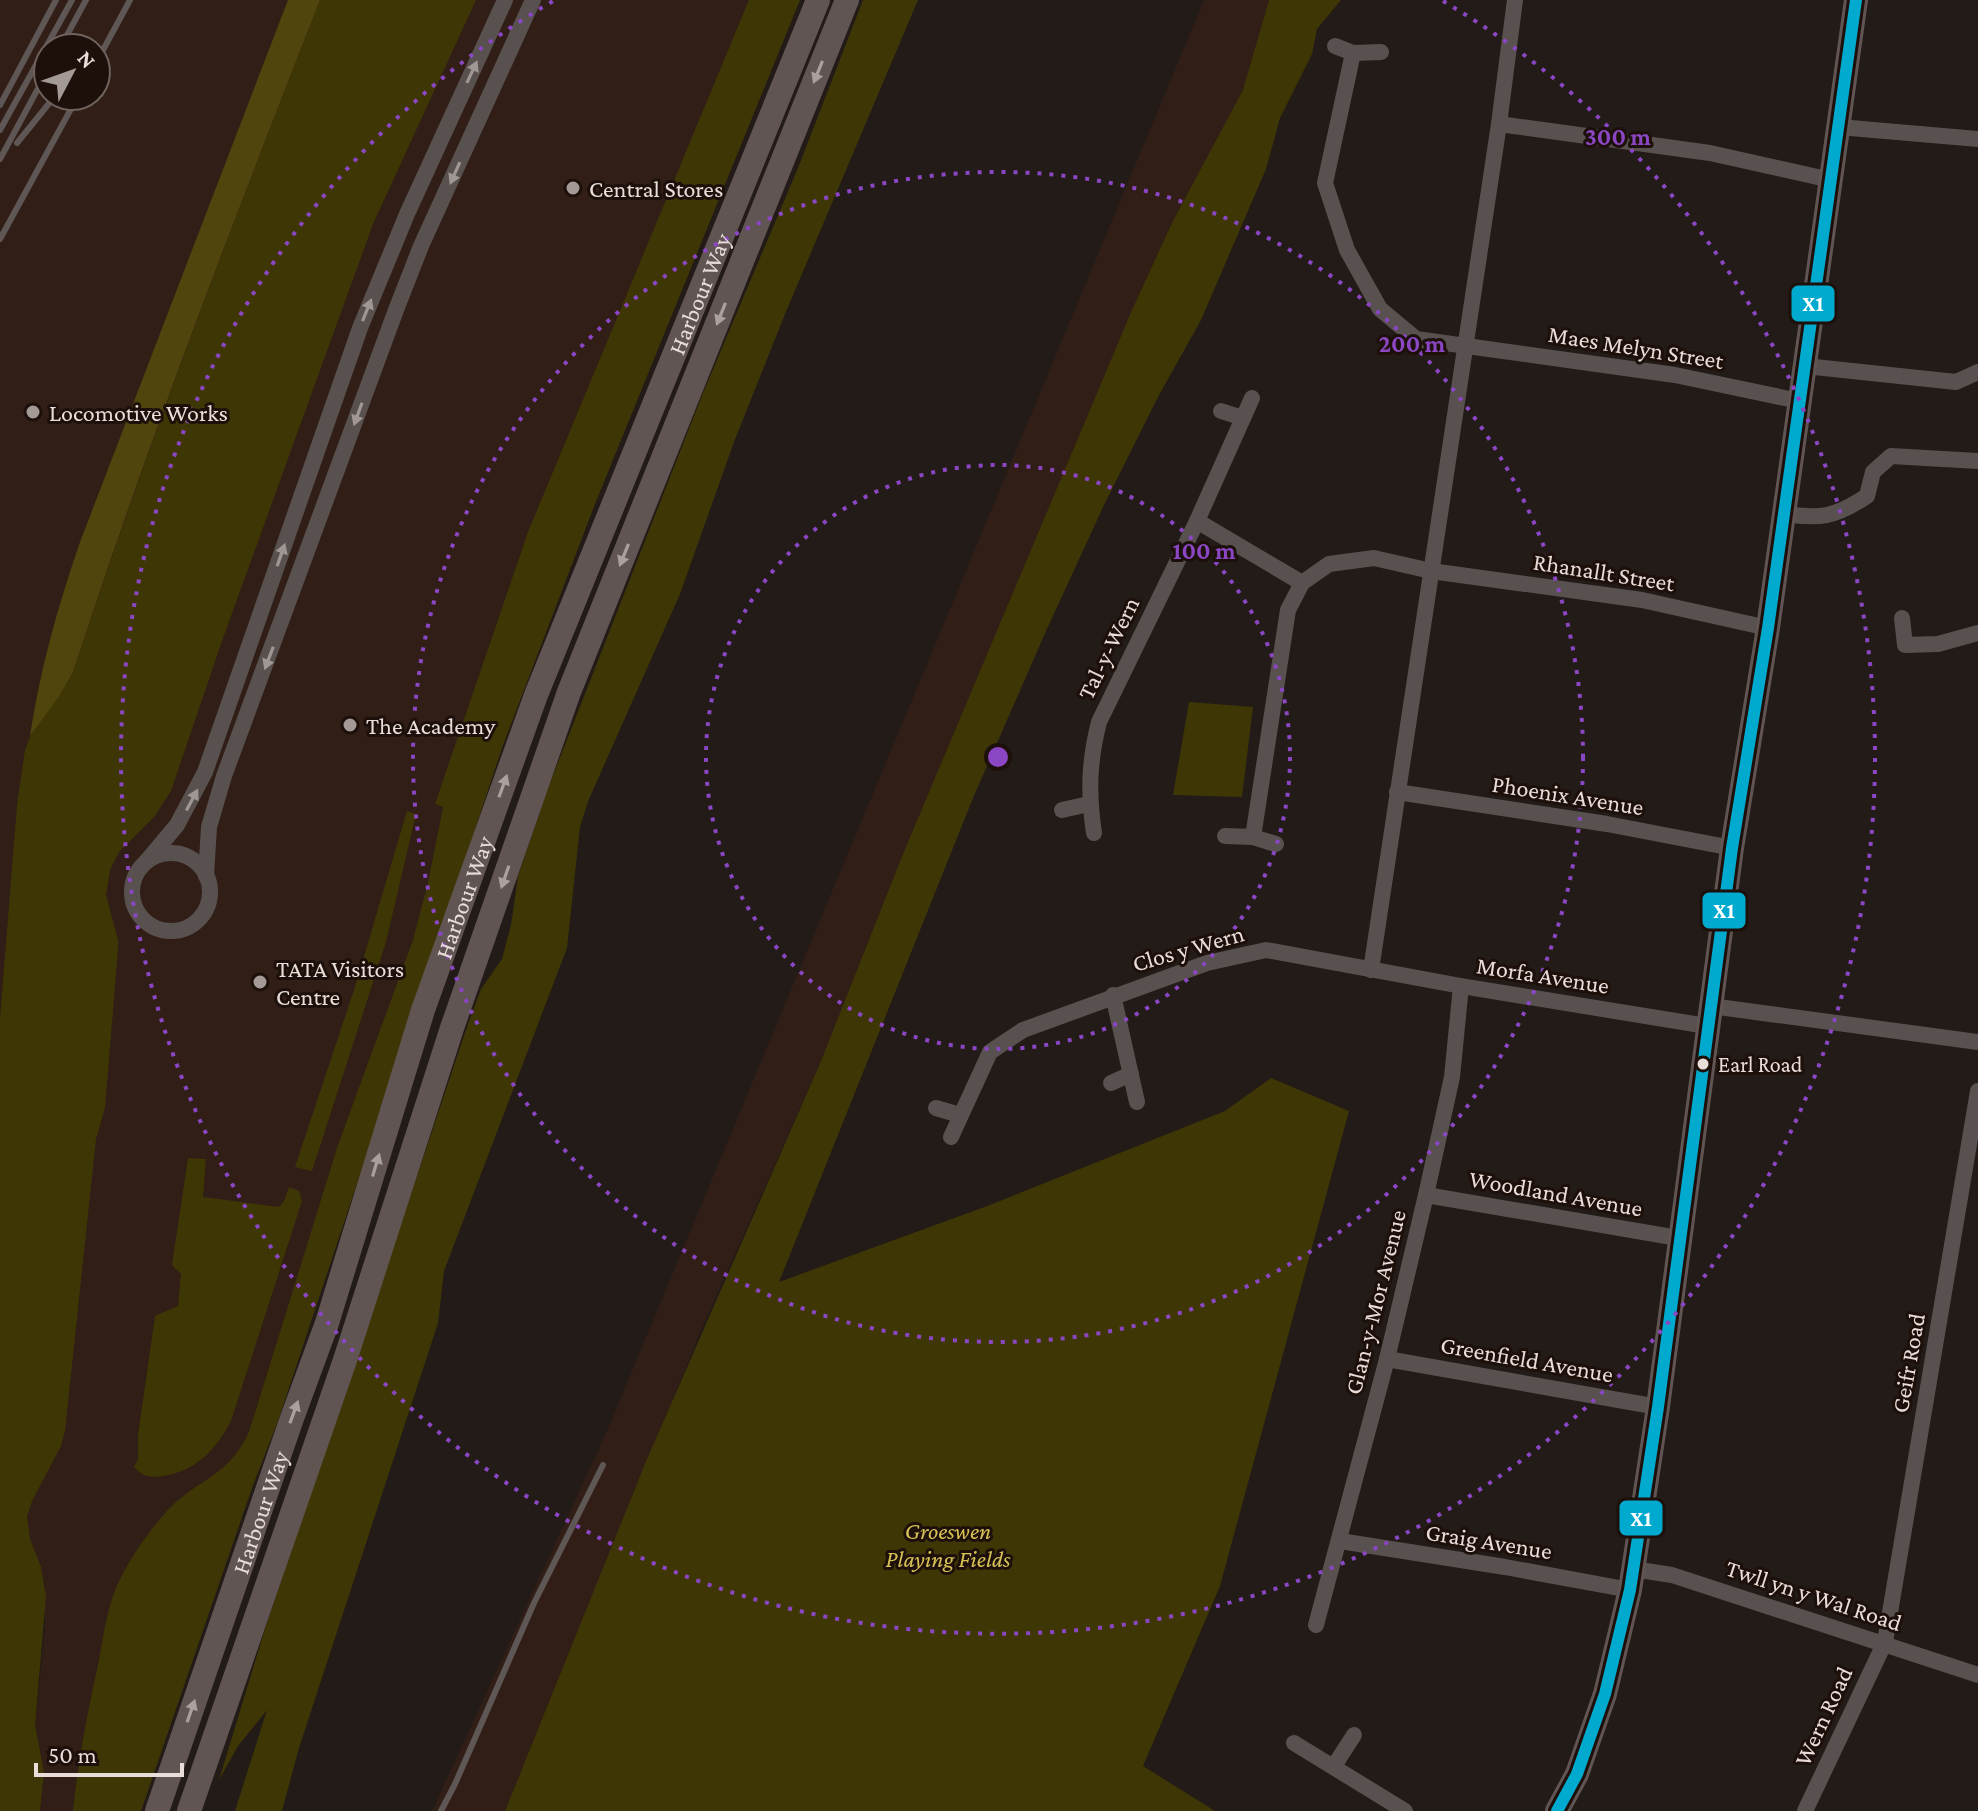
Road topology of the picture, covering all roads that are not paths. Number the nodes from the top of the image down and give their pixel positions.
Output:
1 (505, 0) edge
2 (533, 0) edge
3 (818, 0) edge
4 (847, 0) edge
5 (1515, 0) edge
6 (1856, 0) edge
7 (1335, 46) dead end
8 (1381, 52) dead end
9 (1353, 53) junction
10 (1499, 124) junction
11 (1839, 127) junction
12 (1978, 139) edge
13 (1831, 180) junction
14 (1464, 345) junction
15 (1805, 366) junction
16 (1978, 372) edge
17 (1252, 398) dead end
18 (1799, 401) junction
19 (1221, 411) dead end
20 (1243, 418) junction
21 (1978, 461) edge
22 (1782, 514) junction
23 (1197, 521) junction
24 (1431, 571) junction
25 (1302, 583) junction
26 (1902, 618) dead end
27 (1768, 628) junction
28 (1978, 633) edge
29 (1397, 792) junction
30 (1089, 804) junction
31 (1062, 810) dead end
32 (1094, 833) dead end
33 (1225, 836) dead end
34 (1253, 837) junction
35 (1276, 844) dead end
36 (1732, 848) junction
37 (146, 862) junction
38 (206, 876) junction
39 (1371, 970) junction
40 (1461, 986) junction
41 (1113, 995) junction
42 (1709, 1016) junction
43 (1978, 1042) edge
44 (1131, 1074) junction
45 (1111, 1083) dead end
46 (1978, 1091) edge
47 (1137, 1102) dead end
48 (936, 1108) dead end
49 (960, 1115) junction
50 (951, 1137) dead end
51 (1426, 1195) junction
52 (1678, 1238) junction
53 (1387, 1359) junction
54 (1658, 1407) junction
55 (1340, 1541) junction
56 (1632, 1580) junction
57 (1316, 1625) dead end
58 (1885, 1642) junction
59 (1978, 1675) edge
60 (1354, 1735) dead end
61 (1294, 1743) dead end
62 (1334, 1766) junction
63 (157, 1811) edge
64 (189, 1811) edge
65 (1405, 1811) edge
66 (1557, 1811) edge
67 (1805, 1811) edge

37 -> 1 street
2 -> 38 street
63 -> 3 main road, Harbour Way
4 -> 64 main road, Harbour Way
5 - 10 street
6 - 11 main road
7 - 9 street
8 - 9 street
9 - 14 street, Maes Melyn Street
10 - 13 street
10 - 14 street
11 - 12 street
11 - 13 main road
13 - 15 main road
14 - 18 street, Maes Melyn Street
14 - 24 street
15 - 16 street
15 - 18 main road
17 - 20 street, Tal-y-Wern
18 - 22 main road
19 - 20 street
20 - 23 street, Tal-y-Wern
21 - 22 street
22 - 27 main road
23 - 25 street
23 - 30 street, Tal-y-Wern
24 - 25 street
24 - 27 street, Rhanallt Street
24 - 29 street
25 - 34 street
26 - 28 street
27 - 36 main road
29 - 36 street, Phoenix Avenue
29 - 39 street
30 - 31 street
30 - 32 street, Tal-y-Wern
33 - 34 street
34 - 35 street
36 - 42 main road
37 - 38 street
37 - 38 street
39 - 40 street, Morfa Avenue
39 - 41 street, Clos y Wern
40 - 42 street, Morfa Avenue
40 - 51 street, Glan-y-Mor Avenue
41 - 44 street, Clos y Wern
41 - 49 street, Clos y Wern
42 - 43 street
42 - 52 main road
44 - 45 street
44 - 47 street, Clos y Wern
46 - 58 street, Geifr Road
48 - 49 street
49 - 50 street, Clos y Wern
51 - 52 street, Woodland Avenue
51 - 53 street, Glan-y-Mor Avenue
52 - 54 main road
53 - 54 street, Greenfield Avenue
53 - 55 street, Glan-y-Mor Avenue
54 - 56 main road
55 - 56 street, Graig Avenue
55 - 57 street, Glan-y-Mor Avenue
56 - 58 street, Twll yn y Wal Road
56 - 66 main road
58 - 59 street, Twll yn y Wal Road
58 - 67 street, Wern Road
60 - 62 street
61 - 62 street
62 - 65 street

